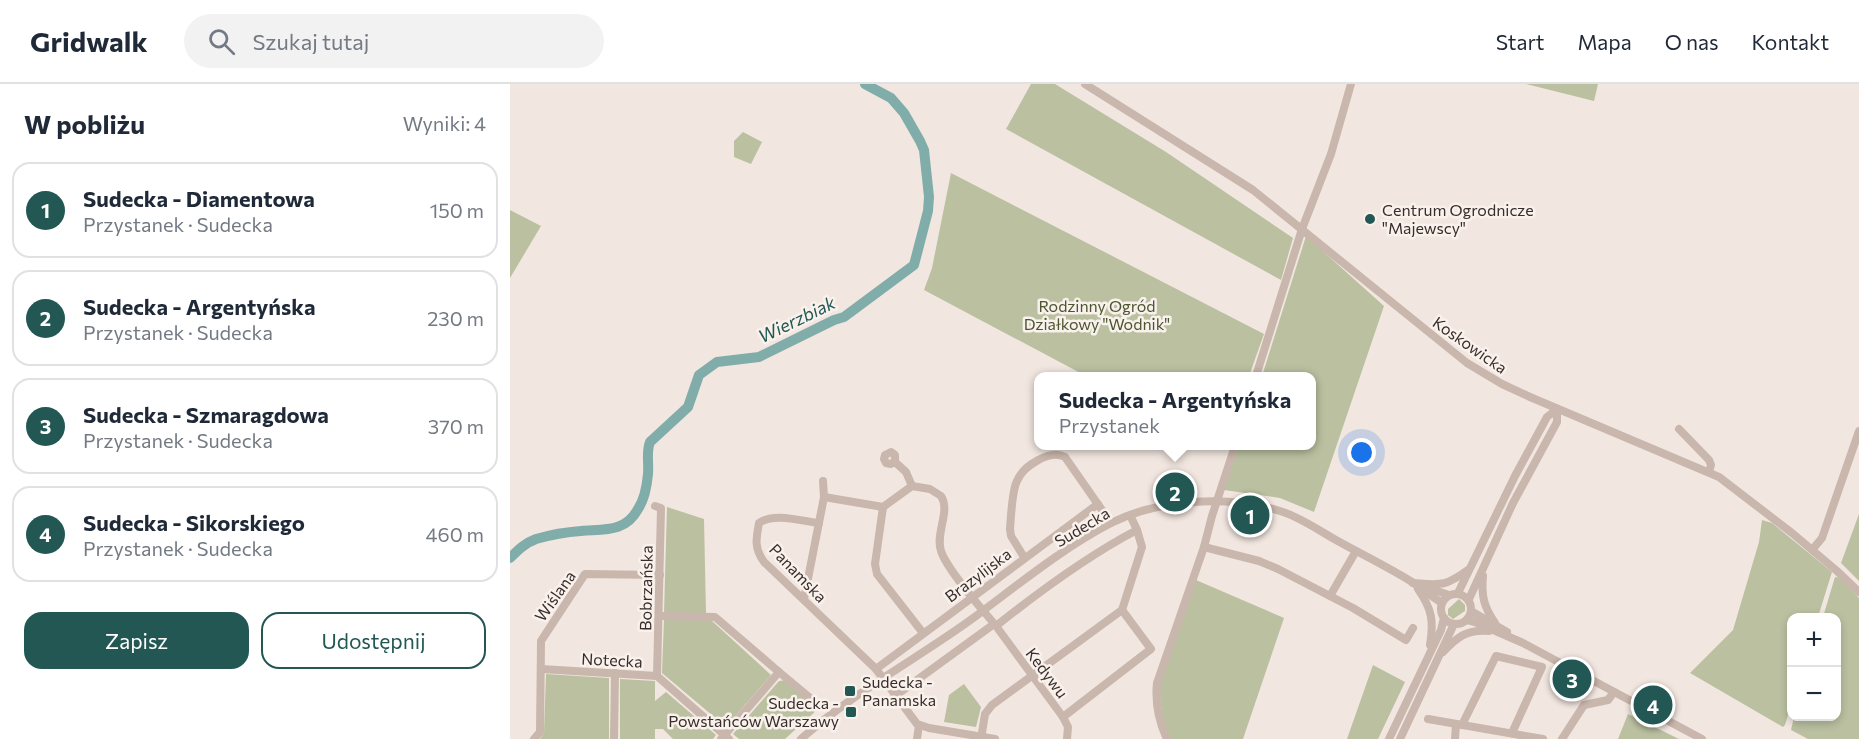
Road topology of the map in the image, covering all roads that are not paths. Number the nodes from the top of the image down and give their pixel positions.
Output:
1 (1085, 84) edge
2 (1351, 84) edge
3 (1302, 229) junction
4 (1257, 372) edge
5 (1543, 403) junction
6 (1557, 409) junction
7 (1574, 416) junction
8 (1547, 417) junction
9 (1557, 422) junction
10 (1679, 429) dead end
11 (1859, 431) edge
12 (1234, 450) edge
13 (895, 462) dead end
14 (1709, 472) junction
15 (823, 481) dead end
16 (912, 486) junction
17 (824, 497) junction
18 (1217, 502) junction
19 (1098, 504) junction
20 (655, 506) dead end
21 (883, 507) junction
22 (1130, 515) junction
23 (819, 523) junction
24 (1112, 523) junction
25 (1137, 530) junction
26 (1204, 547) junction
27 (1812, 550) junction
28 (1356, 551) junction
29 (1024, 557) junction
30 (1484, 568) junction
31 (1470, 569) junction
32 (660, 575) junction
33 (1413, 583) junction
34 (1859, 592) edge
35 (1458, 593) junction
36 (1449, 595) junction
37 (1330, 596) junction
38 (973, 597) junction
39 (804, 599) junction
40 (1468, 599) junction
41 (1442, 603) junction
42 (983, 610) junction
43 (1122, 610) junction
44 (1472, 611) junction
45 (659, 616) junction
46 (1444, 618) junction
47 (1467, 620) junction
48 (1454, 624) junction
49 (995, 625) junction
50 (1413, 628) dead end
51 (1496, 628) junction
52 (923, 633) junction
53 (1151, 649) junction
54 (1429, 652) junction
55 (1166, 654) junction
56 (1438, 657) junction
57 (541, 669) junction
58 (876, 669) junction
59 (779, 672) junction
60 (615, 673) junction
61 (657, 676) junction
62 (1032, 676) junction
63 (883, 679) junction
64 (1614, 692) junction
65 (895, 696) junction
66 (821, 707) dead end
67 (1064, 717) junction
68 (1428, 719) dead end
69 (1459, 724) junction
70 (919, 726) junction
71 (1512, 733) junction
72 (1501, 735) edge
73 (725, 738) edge
74 (981, 738) edge
75 (534, 739) edge
76 (614, 739) edge
77 (801, 739) edge
78 (917, 739) edge
79 (995, 739) edge
80 (1067, 739) edge
81 (1167, 739) edge
82 (1389, 739) edge
83 (1400, 739) edge
84 (1455, 739) edge
85 (1543, 739) edge
86 (1562, 739) edge
87 (1702, 739) edge

1 - 3 street, Koskowicka
2 - 3 street
3 - 4 street
3 - 5 street, Koskowicka
5 - 6 street, Koskowicka
5 - 8 street
6 - 7 street, Koskowicka
6 - 8 street
6 - 9 street
7 - 9 street
7 - 14 street, Koskowicka
8 - 31 street
9 - 30 street
10 - 14 street
11 - 27 street
12 - 18 street
13 - 16 street
14 - 27 street, Koskowicka
15 - 17 street
16 - 21 street
16 - 38 street, Kedywu
17 - 21 street
17 - 23 street
18 - 22 street, Sudecka
18 - 26 street
18 - 28 street, Sudecka
19 - 24 street
19 - 29 street, Brazylijska
19 - 29 street
20 - 32 street, Bobrzańska
21 - 52 street
22 - 24 street, Sudecka
22 - 25 street
23 - 39 street
23 - 39 street, Panamska
24 - 42 street, Sudecka
25 - 43 street
25 - 49 street
26 - 37 street
26 - 55 street
27 - 34 street, Koskowicka
28 - 33 street, Sudecka
28 - 37 street
29 - 38 street, Brazylijska
30 - 40 street
30 - 51 street
31 - 33 street
31 - 35 street
32 - 45 street, Bobrzańska
32 - 57 street, Wiślana
33 - 36 street, Sudecka
33 - 41 street, Sudecka
33 - 54 street
35 - 36 street
35 - 40 street
36 - 41 street
37 - 50 street
38 - 42 street, Kedywu
38 - 52 street, Brazylijska
39 - 58 street, Panamska
40 - 44 street
41 - 46 street
42 - 49 street, Kedywu
42 - 63 street, Sudecka
43 - 53 street
43 - 62 street
44 - 47 street
44 - 51 street
45 - 59 street
45 - 61 street, Bobrzańska
46 - 48 street
46 - 54 street
47 - 48 street
47 - 51 street
48 - 56 street
49 - 62 street, Kedywu
49 - 65 street
51 - 56 street
51 - 64 street
52 - 58 street, Brazylijska
53 - 55 street
53 - 67 street
54 - 82 street
55 - 81 street
56 - 83 street
57 - 60 street, Notecka
57 - 75 street, Wiślana
58 - 63 street, Panamska
59 - 66 street
59 - 73 street
60 - 61 street, Notecka
60 - 76 street
61 - 73 street, Notecka
62 - 67 street, Kedywu
62 - 74 street
63 - 65 street, Panamska
63 - 77 street, Sudecka
64 - 86 street
64 - 87 street
65 - 70 street, Panamska
67 - 80 street, Kedywu
68 - 69 street
69 - 71 street
69 - 72 street
69 - 84 street
70 - 74 street
70 - 78 street
71 - 72 street
71 - 85 street
74 - 79 street

